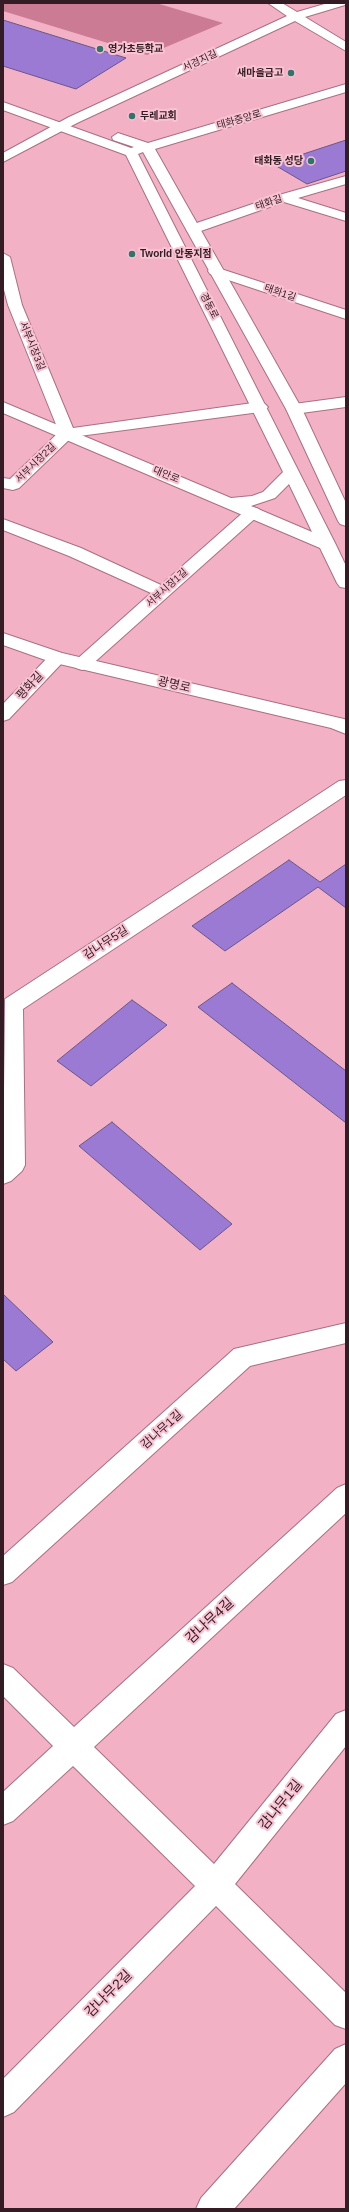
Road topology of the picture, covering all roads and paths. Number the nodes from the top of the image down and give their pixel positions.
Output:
1 (274, 3) edge
2 (341, 3) edge
3 (296, 16) junction
4 (346, 46) edge
5 (346, 88) edge
6 (3, 95) edge
7 (3, 106) edge
8 (67, 123) junction
9 (147, 147) junction
10 (132, 152) junction
11 (3, 158) edge
12 (346, 180) edge
13 (284, 198) junction
14 (346, 217) edge
15 (193, 229) junction
16 (3, 257) edge
17 (215, 271) junction
18 (9, 302) edge
19 (346, 316) edge
20 (346, 402) edge
21 (3, 407) edge
22 (260, 407) junction
23 (294, 409) junction
24 (67, 433) junction
25 (292, 472) junction
26 (3, 484) edge
27 (231, 503) junction
28 (253, 512) junction
29 (346, 521) edge
30 (3, 524) edge
31 (328, 546) junction
32 (346, 583) edge
33 (163, 592) junction
34 (3, 639) edge
35 (57, 658) junction
36 (82, 664) junction
37 (3, 715) edge
38 (346, 728) edge
39 (346, 786) edge
40 (8, 1004) edge
41 (3, 1175) edge
42 (346, 1333) edge
43 (346, 1496) edge
44 (3, 1573) edge
45 (3, 1677) edge
46 (346, 1724) edge
47 (74, 1746) junction
48 (3, 1811) edge
49 (216, 1886) junction
50 (346, 2014) edge
51 (346, 2060) edge
52 (3, 2101) edge
53 (212, 2209) edge

1 - 3 street
2 - 3 street, 서경지길
3 - 4 street
3 - 8 street, 서경지길
5 - 9 street, 태화중앙로
6 - 8 street
7 - 8 street
8 - 9 street
8 - 10 street
8 - 11 street, 서경지길
9 - 10 street, 태화중앙로
9 - 15 street, 경동로
10 - 22 street, 경동로
12 - 13 street, 태화길
13 - 14 street
13 - 15 street, 태화길
15 - 17 street, 경동로
16 - 18 street, 서부시장3길
17 - 19 street, 태화1길
17 - 23 street, 경동로
18 - 24 street, 서부시장3길
20 - 23 street
21 - 24 street, 대안로
22 - 24 street
22 - 25 street, 경동로
23 - 29 street, 경동로
24 - 26 street, 서부시장2길
24 - 27 street, 대안로
25 - 27 street
25 - 31 street, 경동로
27 - 28 street, 대안로
28 - 31 street, 대안로
28 - 33 street, 서부시장1길
30 - 33 street
31 - 32 street, 경동로
33 - 36 street, 서부시장1길
34 - 35 street, 광명로
35 - 36 street, 광명로
35 - 37 street, 평화길
36 - 38 street, 광명로
39 - 40 street, 감나무5길
40 - 41 street, 감나무5길
42 - 44 street, 감나무1길
43 - 47 street, 감나무4길
45 - 47 street
46 - 49 street, 감나무1길
47 - 48 street
47 - 49 street
49 - 50 street
49 - 52 street, 감나무2길
51 - 53 street

